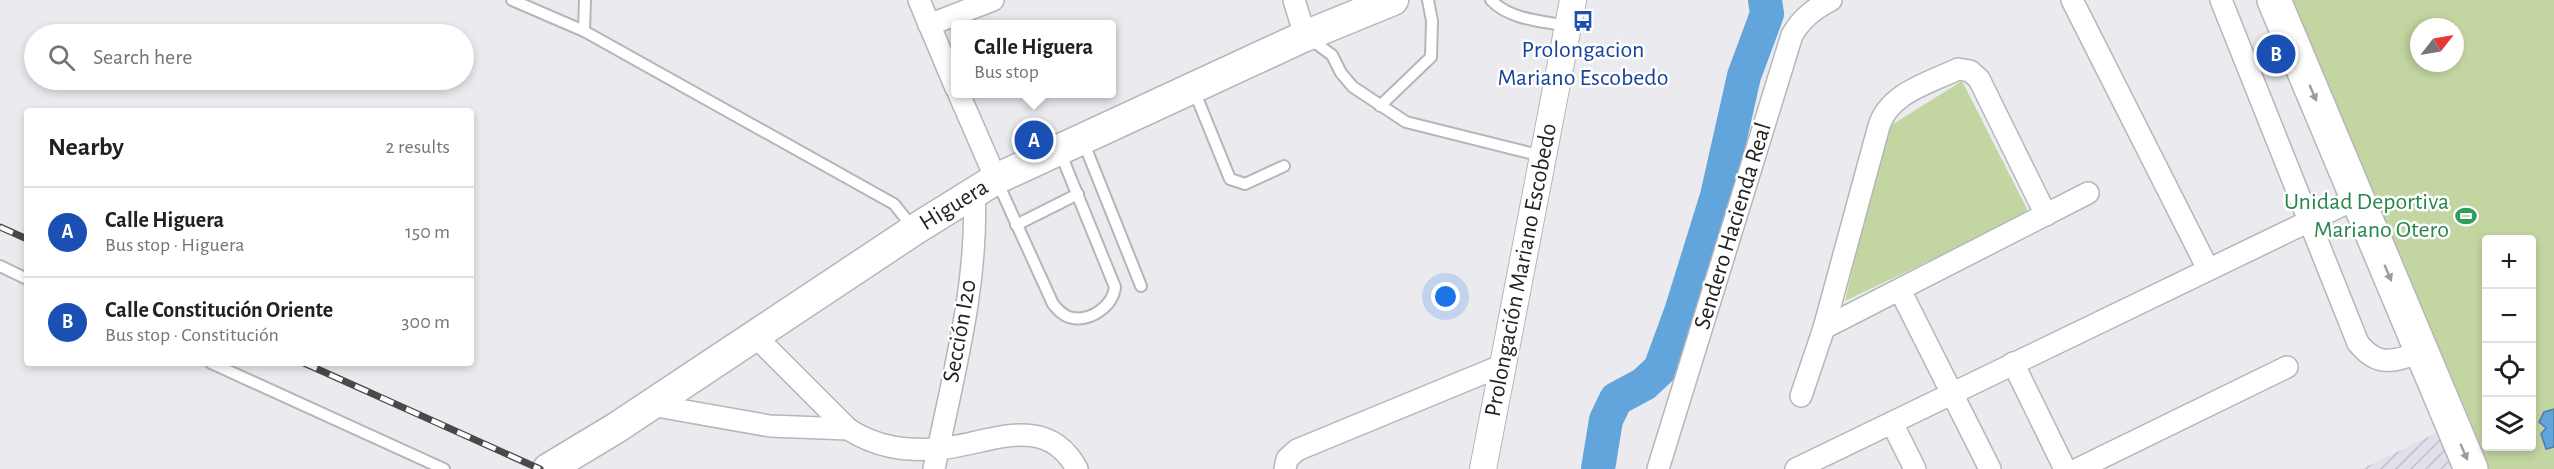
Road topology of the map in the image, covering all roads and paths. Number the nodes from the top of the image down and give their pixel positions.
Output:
1 (512, 0) edge
2 (585, 0) edge
3 (919, 0) edge
4 (993, 0) edge
5 (1293, 0) edge
6 (1393, 0) edge
7 (1428, 0) edge
8 (1491, 0) edge
9 (1573, 0) edge
10 (1831, 0) edge
11 (2072, 0) edge
12 (2221, 0) edge
13 (2274, 0) edge
14 (929, 25) junction
15 (1568, 26) junction
16 (584, 32) junction
17 (1305, 36) junction
18 (951, 76) edge
19 (1192, 88) junction
20 (959, 98) edge
21 (1380, 106) junction
22 (1070, 144) junction
23 (1542, 156) junction
24 (1284, 166) dead end
25 (985, 186) junction
26 (1078, 194) junction
27 (2088, 194) dead end
28 (2357, 198) junction
29 (2046, 214) junction
30 (2309, 219) junction
31 (1016, 225) junction
32 (914, 230) junction
33 (0, 266) edge
34 (2208, 268) junction
35 (24, 278) edge
36 (1142, 286) dead end
37 (1900, 290) junction
38 (1824, 328) junction
39 (755, 336) junction
40 (2422, 353) junction
41 (2013, 363) junction
42 (1503, 365) junction
43 (218, 366) edge
44 (2287, 367) dead end
45 (1953, 392) junction
46 (1801, 396) dead end
47 (651, 405) junction
48 (1892, 423) junction
49 (848, 429) junction
50 (936, 459) edge
51 (444, 469) edge
52 (548, 469) edge
53 (1077, 469) edge
54 (1285, 469) edge
55 (1483, 469) edge
56 (1658, 469) edge
57 (1796, 469) edge
58 (1915, 469) edge
59 (1990, 469) edge
60 (2065, 469) edge
61 (2078, 469) edge
62 (2471, 469) edge

1 - 16 lane
2 - 16 lane
3 - 14 street
4 - 14 street
5 - 17 street
6 - 17 main road, Higuera
7 - 21 lane
8 - 15 lane
9 - 15 street, Prolongación Mariano Escobedo
10 - 56 street, Sendero Hacienda Real
11 - 34 street
12 - 30 street
13 -> 28 main road
14 - 18 street
15 - 23 street, Prolongación Mariano Escobedo
16 - 32 lane
17 - 19 main road, Higuera
17 - 21 lane
19 - 22 main road, Higuera
19 - 24 lane
20 - 25 street
21 - 23 lane
22 - 25 main road, Higuera
22 - 26 lane
22 - 36 lane
23 - 42 street, Prolongación Mariano Escobedo
25 - 31 lane
25 - 32 main road, Higuera
25 - 50 street, Sección I20
26 - 31 lane
26 - 31 lane
27 - 29 street
28 - 30 street
28 -> 40 main road
29 - 37 street
29 - 38 street
30 - 34 street
30 - 40 street
32 - 39 main road, Higuera
33 - 35 lane
34 - 41 street
37 - 38 street
37 - 45 street
38 - 46 street
39 - 47 main road, Higuera
39 - 49 street
40 -> 62 main road
41 - 45 street
41 - 60 street
42 - 54 street
42 - 55 street, Prolongación Mariano Escobedo
43 - 51 lane
44 - 61 street
45 - 48 street
45 - 59 street
47 - 49 street
47 - 52 main road, Higuera
48 - 57 street
48 - 58 street
49 - 50 street
50 - 53 street

